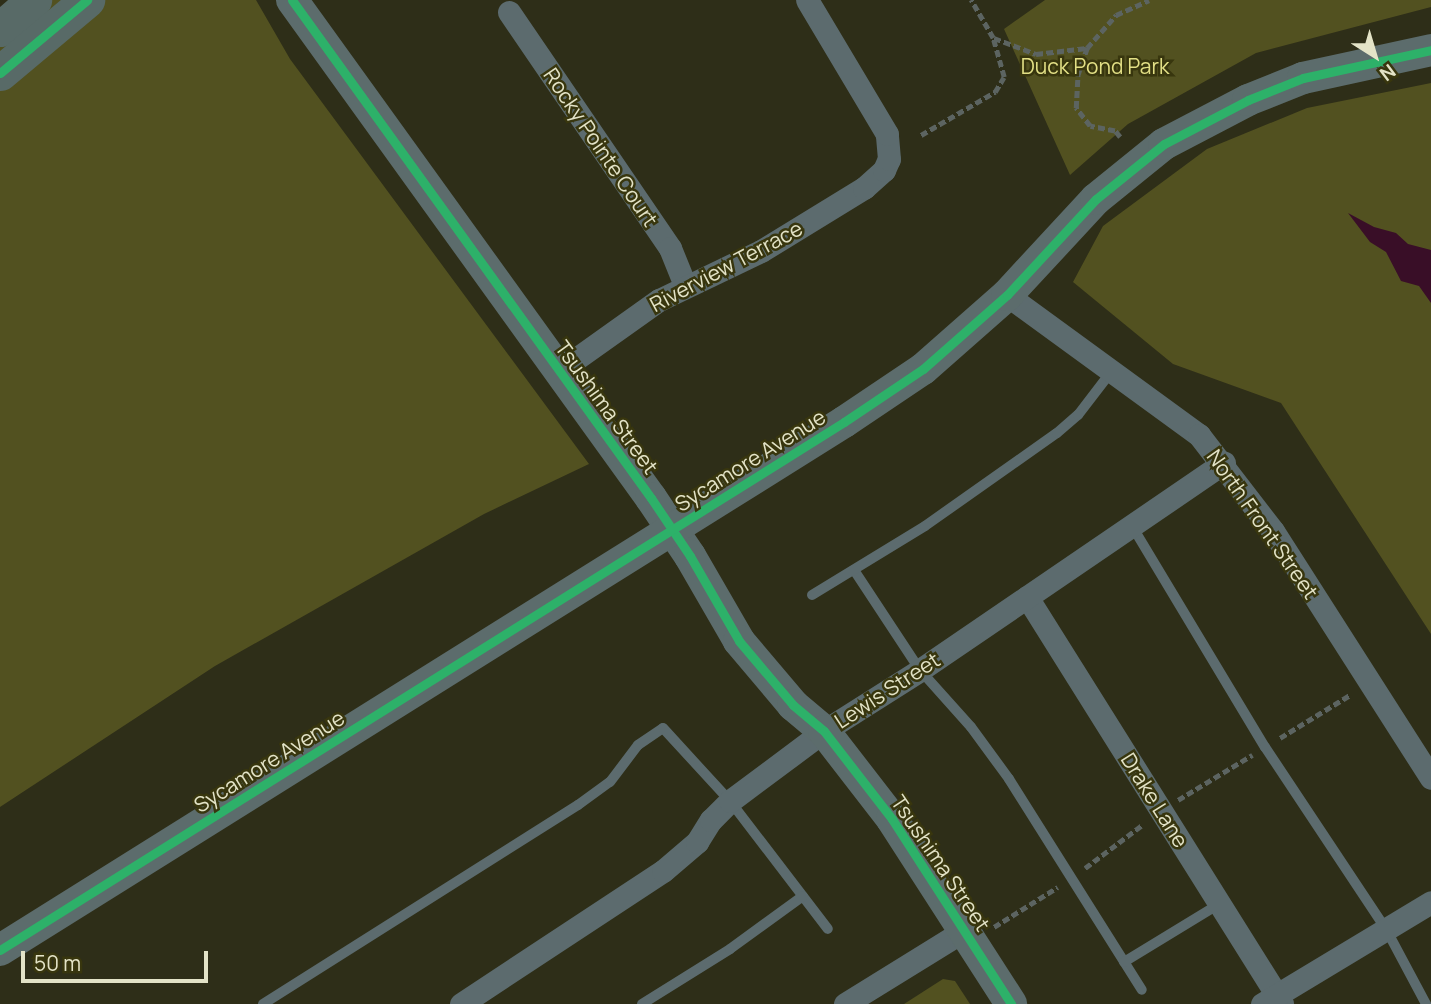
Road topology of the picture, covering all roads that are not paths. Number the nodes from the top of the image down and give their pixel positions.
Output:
1 (34, 0) edge
2 (87, 0) edge
3 (292, 0) edge
4 (807, 0) edge
5 (509, 12) dead end
6 (0, 29) edge
7 (1431, 50) edge
8 (0, 73) edge
9 (685, 285) junction
10 (1007, 295) junction
11 (559, 371) junction
12 (1111, 372) junction
13 (1224, 463) junction
14 (1132, 526) junction
15 (672, 529) junction
16 (854, 570) junction
17 (812, 595) dead end
18 (1027, 597) junction
19 (920, 670) junction
20 (824, 731) junction
21 (1431, 778) edge
22 (730, 801) junction
23 (803, 896) junction
24 (1431, 902) edge
25 (1219, 904) junction
26 (828, 929) dead end
27 (1386, 929) junction
28 (965, 930) junction
29 (0, 950) edge
30 (1124, 962) junction
31 (1142, 990) dead end
32 (1274, 1001) edge
33 (262, 1004) edge
34 (461, 1004) edge
35 (642, 1004) edge
36 (845, 1004) edge
37 (1012, 1004) edge
38 (1426, 1004) edge

1 - 6 main road
2 - 8 main road
3 - 11 street, Tsushima Street
4 - 9 street, Riverview Terrace
5 - 9 street, Rocky Pointe Court
7 - 10 street, Sycamore Avenue
9 - 11 street, Riverview Terrace
10 - 12 street, North Front Street
10 - 15 street, Sycamore Avenue
11 - 15 street, Tsushima Street
12 - 13 street, North Front Street
12 - 16 lane
13 - 14 street, Lewis Street
13 - 21 street, North Front Street
14 - 18 street, Lewis Street
14 - 27 lane
15 - 20 street, Tsushima Street
15 - 29 street, Sycamore Avenue
16 - 17 lane
16 - 19 lane
18 - 19 street, Lewis Street
18 - 25 street, Drake Lane
19 - 20 street, Lewis Street
19 - 30 lane
20 - 22 street, Lewis Street
20 - 28 street, Tsushima Street
22 - 23 lane
22 - 33 lane
22 - 34 street, Lewis Street
23 - 26 lane
23 - 35 lane
24 - 27 street
25 - 30 lane
25 - 32 street, Drake Lane
27 - 32 street
27 - 38 lane
28 - 36 street
28 - 37 street, Tsushima Street
30 - 31 lane

